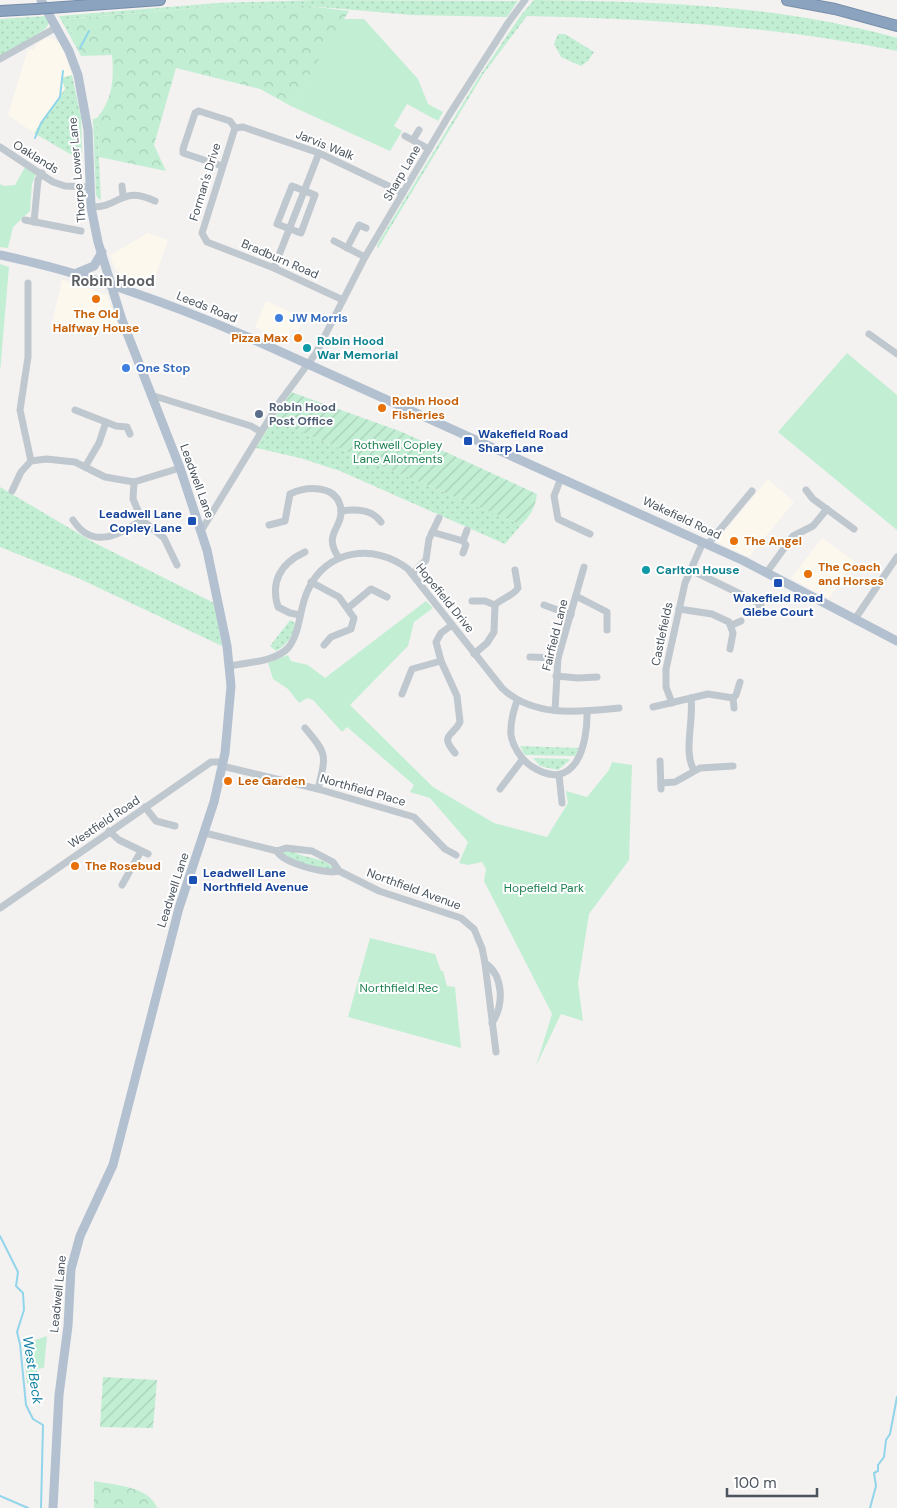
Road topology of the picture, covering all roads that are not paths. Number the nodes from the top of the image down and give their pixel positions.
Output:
1 (160, 0) edge
2 (526, 0) edge
3 (787, 0) edge
4 (39, 4) edge
5 (0, 11) edge
6 (897, 26) edge
7 (57, 27) junction
8 (0, 59) edge
9 (235, 128) junction
10 (419, 130) dead end
11 (405, 136) dead end
12 (413, 140) junction
13 (0, 147) edge
14 (429, 149) junction
15 (319, 153) junction
16 (222, 166) junction
17 (42, 173) junction
18 (122, 186) dead end
19 (90, 187) junction
20 (304, 191) junction
21 (403, 193) junction
22 (123, 196) junction
23 (155, 201) dead end
24 (91, 207) junction
25 (25, 220) dead end
26 (34, 222) junction
27 (366, 228) dead end
28 (289, 229) junction
29 (81, 231) dead end
30 (334, 241) dead end
31 (207, 242) joint
32 (347, 248) junction
33 (102, 252) junction
34 (0, 255) edge
35 (365, 257) junction
36 (274, 268) junction
37 (76, 273) junction
38 (28, 283) dead end
39 (112, 285) junction
40 (135, 294) junction
41 (343, 300) junction
42 (120, 312) junction
43 (869, 334) dead end
44 (897, 354) edge
45 (308, 364) junction
46 (151, 395) junction
47 (75, 410) dead end
48 (106, 422) junction
49 (261, 432) junction
50 (130, 434) dead end
51 (31, 462) junction
52 (86, 466) junction
53 (180, 468) junction
54 (561, 478) junction
55 (134, 482) junction
56 (804, 488) dead end
57 (12, 490) dead end
58 (752, 491) dead end
59 (827, 509) junction
60 (384, 510) dead end
61 (341, 511) junction
62 (439, 518) dead end
63 (73, 520) dead end
64 (142, 520) junction
65 (844, 522) junction
66 (269, 525) dead end
67 (839, 529) dead end
68 (854, 529) dead end
69 (467, 530) dead end
70 (201, 531) junction
71 (432, 532) junction
72 (590, 534) dead end
73 (463, 541) junction
74 (705, 543) junction
75 (467, 551) dead end
76 (305, 552) dead end
77 (897, 557) edge
78 (339, 558) junction
79 (178, 565) dead end
80 (584, 567) dead end
81 (515, 570) dead end
82 (691, 570) junction
83 (767, 572) junction
84 (412, 574) junction
85 (312, 582) junction
86 (576, 596) junction
87 (388, 597) dead end
88 (472, 601) dead end
89 (495, 606) junction
90 (544, 606) dead end
91 (348, 608) junction
92 (679, 609) junction
93 (757, 611) dead end
94 (300, 615) junction
95 (571, 615) junction
96 (855, 619) junction
97 (742, 621) dead end
98 (452, 624) junction
99 (732, 625) junction
100 (607, 630) dead end
101 (897, 641) edge
102 (324, 645) dead end
103 (730, 649) dead end
104 (474, 654) junction
105 (530, 657) dead end
106 (558, 658) junction
107 (441, 661) junction
108 (230, 666) junction
109 (556, 676) junction
110 (597, 677) dead end
111 (740, 682) dead end
112 (461, 685) dead end
113 (453, 688) junction
114 (402, 694) dead end
115 (691, 698) junction
116 (733, 698) junction
117 (517, 701) junction
118 (672, 703) junction
119 (653, 707) dead end
120 (619, 708) dead end
121 (734, 708) dead end
122 (555, 710) junction
123 (586, 711) junction
124 (305, 728) dead end
125 (455, 753) dead end
126 (719, 758) dead end
127 (522, 760) junction
128 (660, 761) dead end
129 (223, 764) junction
130 (733, 766) dead end
131 (718, 767) junction
132 (694, 770) junction
133 (559, 775) junction
134 (318, 789) junction
135 (500, 789) dead end
136 (562, 803) dead end
137 (145, 807) junction
138 (175, 826) dead end
139 (109, 831) junction
140 (205, 833) junction
141 (277, 851) junction
142 (456, 855) dead end
143 (339, 871) junction
144 (122, 885) dead end
145 (0, 908) edge
146 (484, 963) junction
147 (492, 1023) junction
148 (496, 1052) dead end
149 (53, 1508) edge

1 - 4 highway, bridge
2 - 14 street, Sharp Lane
3 - 6 highway
4 - 5 highway
4 - 7 main road, Thorpe Lower Lane
7 - 8 street
7 - 19 main road, Thorpe Lower Lane
9 - 15 street, Jarvis Walk
9 - 16 street, Forman's Drive
9 - 16 street, Jarvis Walk
10 - 12 street
11 - 12 street
12 - 14 street
13 - 17 street, Oaklands
14 - 21 street, Sharp Lane
15 - 20 street
15 - 21 street, Jarvis Walk
16 - 31 street, Forman's Drive
17 - 19 street, Oaklands
17 - 26 street
18 - 22 street
19 - 24 main road, Thorpe Lower Lane
20 - 28 street
20 - 28 street
20 - 28 street
21 - 35 street, Sharp Lane
22 - 23 street
22 - 24 street
24 - 33 main road, Thorpe Lower Lane
25 - 26 street
26 - 29 street
27 - 32 street
28 - 36 street
30 - 32 street
31 - 36 street, Bradburn Road
32 - 35 street
33 - 37 main road
33 - 39 main road, Thorpe Lower Lane
34 - 37 main road, Leeds Road
35 - 41 street, Sharp Lane
36 - 41 street, Bradburn Road
37 - 39 main road, Leeds Road
38 - 51 street
39 - 40 main road, Leeds Road
39 - 42 main road, Leadwell Lane
40 - 42 main road
40 - 45 main road, Leeds Road
41 - 45 street, Sharp Lane
42 - 46 main road, Leadwell Lane
43 - 44 street
45 - 49 street, Sharp Lane
45 - 54 main road, Leeds Road
46 - 49 street
46 - 53 main road, Leadwell Lane
47 - 48 street
48 - 50 street
48 - 52 street
49 - 70 street, Sharp Lane
51 - 52 street
51 - 57 street
52 - 55 street
53 - 55 street
53 - 70 main road, Leadwell Lane
54 - 72 street
54 - 74 main road, Wakefield Road
55 - 64 street
56 - 59 street
58 - 74 street, Castlefields
59 - 65 street
59 - 83 street
60 - 61 street
61 - 66 street
61 - 78 street
62 - 71 street
63 - 64 street
64 - 79 street
65 - 67 street
65 - 68 street
69 - 73 street
70 - 108 main road, Leadwell Lane
71 - 73 street
71 - 84 street
73 - 75 street
74 - 82 street, Castlefields
74 - 83 main road, Wakefield Road
76 - 94 street
77 - 96 street
78 - 84 street, Hopefield Drive
78 - 85 street, Hopefield Drive
80 - 86 street, Fairfield Lane
81 - 89 street
82 - 92 street, Castlefields
82 - 93 street
83 - 96 main road, Wakefield Road
84 - 98 street, Hopefield Drive
85 - 91 street
85 - 94 street, Hopefield Drive
86 - 95 street, Fairfield Lane
86 - 100 street
87 - 91 street
88 - 89 street
89 - 104 street
90 - 95 street
91 - 102 street
92 - 99 street
92 - 118 street, Castlefields
94 - 108 street, Hopefield Drive
95 - 106 street, Fairfield Lane
96 - 101 main road, Wakefield Road
97 - 99 street
98 - 104 street, Hopefield Drive
98 - 107 street
99 - 103 street
104 - 117 street, Hopefield Drive
105 - 106 street
106 - 109 street, Fairfield Lane
107 - 113 street
107 - 114 street
108 - 129 main road, Leadwell Lane
109 - 110 street
109 - 122 street, Fairfield Lane
111 - 116 street
112 - 113 street
113 - 125 street
115 - 116 street
115 - 118 street
115 - 132 street
116 - 121 street
117 - 122 street, Hopefield Drive
117 - 127 street
118 - 119 street
120 - 123 street, Hopefield Drive
122 - 123 street, Hopefield Drive
123 - 133 street
124 - 134 street
126 - 131 street
127 - 133 street
127 - 135 street
128 - 132 street
129 - 134 street, Northfield Place
129 - 137 street, Westfield Road
129 - 140 main road, Leadwell Lane
130 - 131 street
131 - 132 street
133 - 136 street
134 - 142 street, Northfield Place
137 - 138 street
137 - 139 street, Westfield Road
139 - 144 street
139 - 145 street, Westfield Road
140 - 141 street, Northfield Avenue
140 - 149 main road, Leadwell Lane
141 - 143 street, Northfield Avenue
141 - 143 street, Northfield Avenue
143 - 146 street, Northfield Avenue
146 - 147 street, Northfield Avenue
146 - 147 street, Northfield Avenue
147 - 148 street, Northfield Avenue

